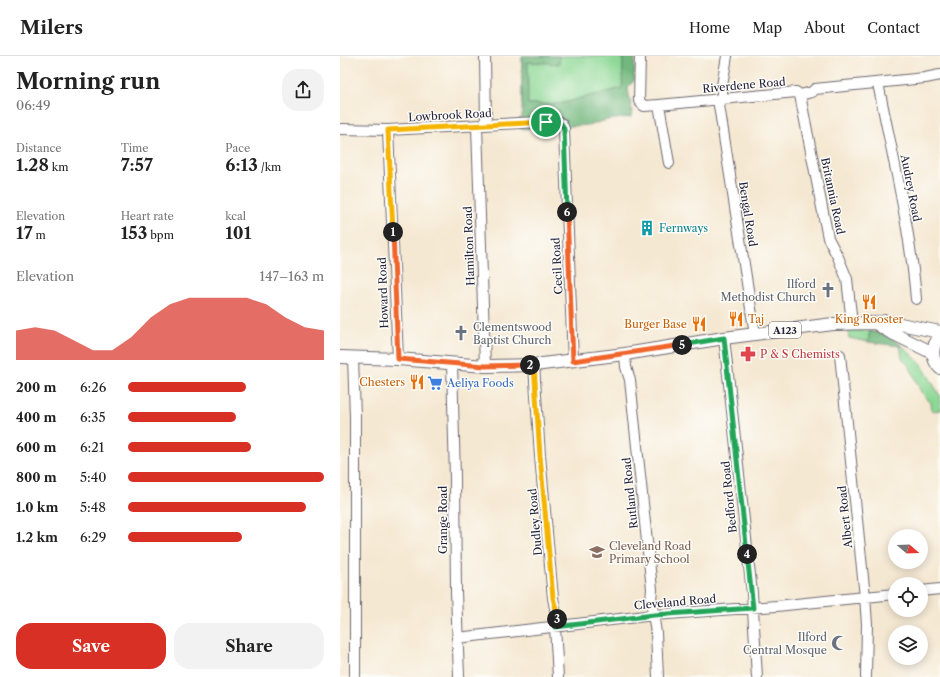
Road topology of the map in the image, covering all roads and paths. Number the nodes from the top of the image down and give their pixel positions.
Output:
1 (485, 56) edge
2 (640, 56) edge
3 (727, 56) edge
4 (940, 75) edge
5 (878, 83) junction
6 (800, 95) junction
7 (720, 99) junction
8 (659, 106) junction
9 (560, 123) joint
10 (482, 126) junction
11 (340, 129) edge
12 (388, 130) junction
13 (669, 163) dead end
14 (916, 298) dead end
15 (852, 323) junction
16 (875, 323) junction
17 (940, 332) edge
18 (755, 334) junction
19 (940, 337) edge
20 (724, 338) junction
21 (933, 353) junction
22 (625, 354) junction
23 (840, 355) dead end
24 (340, 357) edge
25 (353, 357) junction
26 (398, 359) junction
27 (573, 361) junction
28 (452, 363) junction
29 (534, 365) junction
30 (485, 366) junction
31 (940, 368) edge
32 (940, 588) edge
33 (928, 590) edge
34 (888, 595) edge
35 (866, 597) junction
36 (753, 608) junction
37 (654, 615) junction
38 (555, 627) junction
39 (457, 638) junction
40 (355, 677) edge
41 (459, 677) edge
42 (558, 677) edge
43 (658, 677) edge
44 (757, 677) edge
45 (866, 677) edge

1 - 10 street, Hamilton Road
2 - 8 street, Riverdene Road
3 - 7 street, Bengal Road
4 - 5 street, Riverdene Road
5 - 6 street, Riverdene Road
5 - 14 street, Audrey Road
6 - 7 street, Riverdene Road
6 - 15 street, Britannia Road
7 - 8 street, Riverdene Road
7 - 18 street, Bengal Road
8 - 13 street
9 - 10 street, Lowbrook Road
9 - 27 street, Cecil Road
10 - 12 street, Lowbrook Road
10 - 30 street, Hamilton Road
11 - 12 street, Lowbrook Road
12 - 26 street, Howard Road
15 - 16 main road, A123
15 - 18 main road, A123
16 - 17 main road, A123
16 - 21 main road
18 - 20 main road, A123
19 - 21 main road
20 - 22 main road, A123
20 - 36 street, Bedford Road
21 - 31 main road
22 - 27 main road, A123
22 - 37 street, Rutland Road
23 - 35 street, Albert Road
24 - 25 main road, A123
25 - 26 main road, A123
25 - 40 street
26 - 28 main road, A123
27 - 29 main road, A123
28 - 30 main road, A123
28 - 39 street, Grange Road
29 - 30 main road, A123
29 - 38 street, Dudley Road
32 - 33 street
34 - 35 street, Cleveland Road
35 - 36 street, Cleveland Road
35 - 45 street, Albert Road
36 - 37 street, Cleveland Road
36 - 44 street, Bedford Road
37 - 38 street, Cleveland Road
37 - 43 street, Rutland Road
38 - 39 street, Cleveland Road
38 - 42 street, Dudley Road
39 - 41 street, Grange Road

